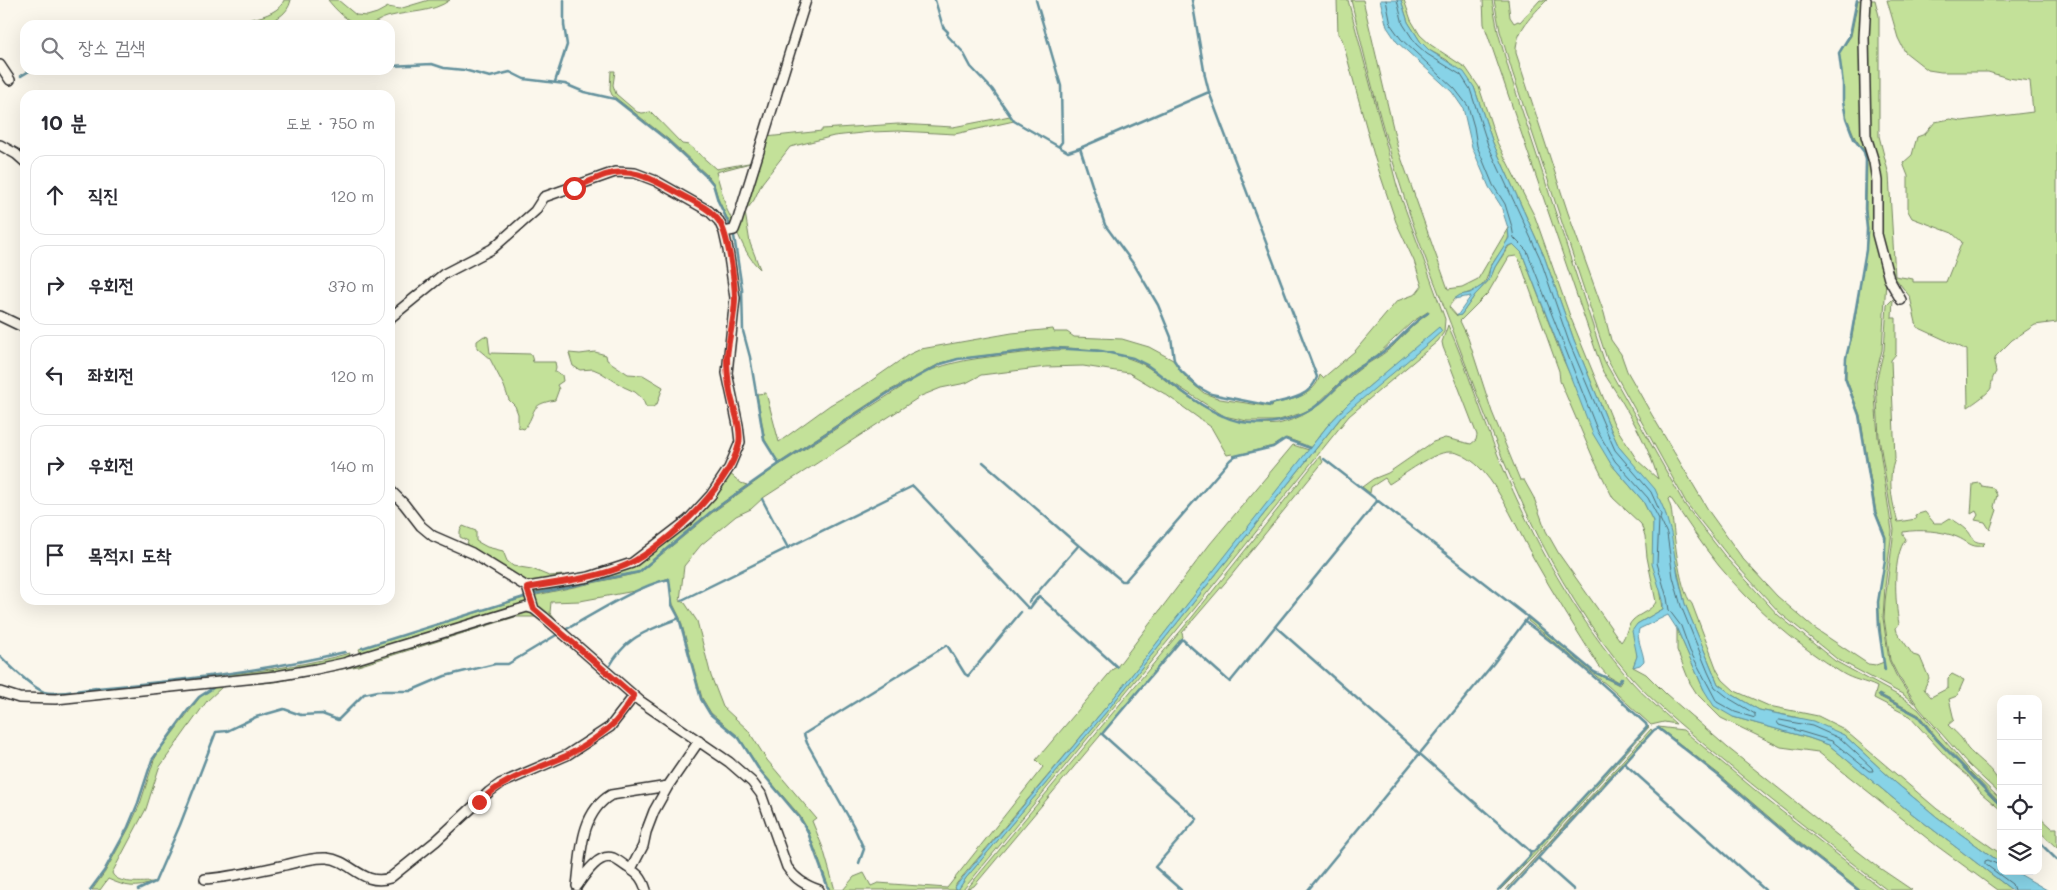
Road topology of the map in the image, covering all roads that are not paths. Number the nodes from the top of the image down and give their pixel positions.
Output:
1 (806, 0) edge
2 (1866, 0) edge
3 (0, 65) edge
4 (10, 80) dead end
5 (0, 145) edge
6 (20, 158) edge
7 (724, 232) junction
8 (1901, 300) dead end
9 (395, 314) edge
10 (0, 316) edge
11 (20, 326) edge
12 (395, 495) edge
13 (527, 588) junction
14 (534, 609) junction
15 (0, 692) edge
16 (634, 696) junction
17 (698, 741) junction
18 (668, 786) junction
19 (631, 870) junction
20 (205, 879) dead end
21 (576, 888) edge
22 (646, 890) edge
23 (818, 890) edge

1 - 7 street
2 - 8 street
3 - 4 street
5 - 6 street
7 - 9 street
7 - 13 street
10 - 11 street
12 - 13 street
13 - 14 street
14 - 15 street
14 - 16 street
16 - 17 street
16 - 20 street
17 - 18 street
17 - 23 street
18 - 19 street
18 - 21 street
19 - 21 street
19 - 22 street

